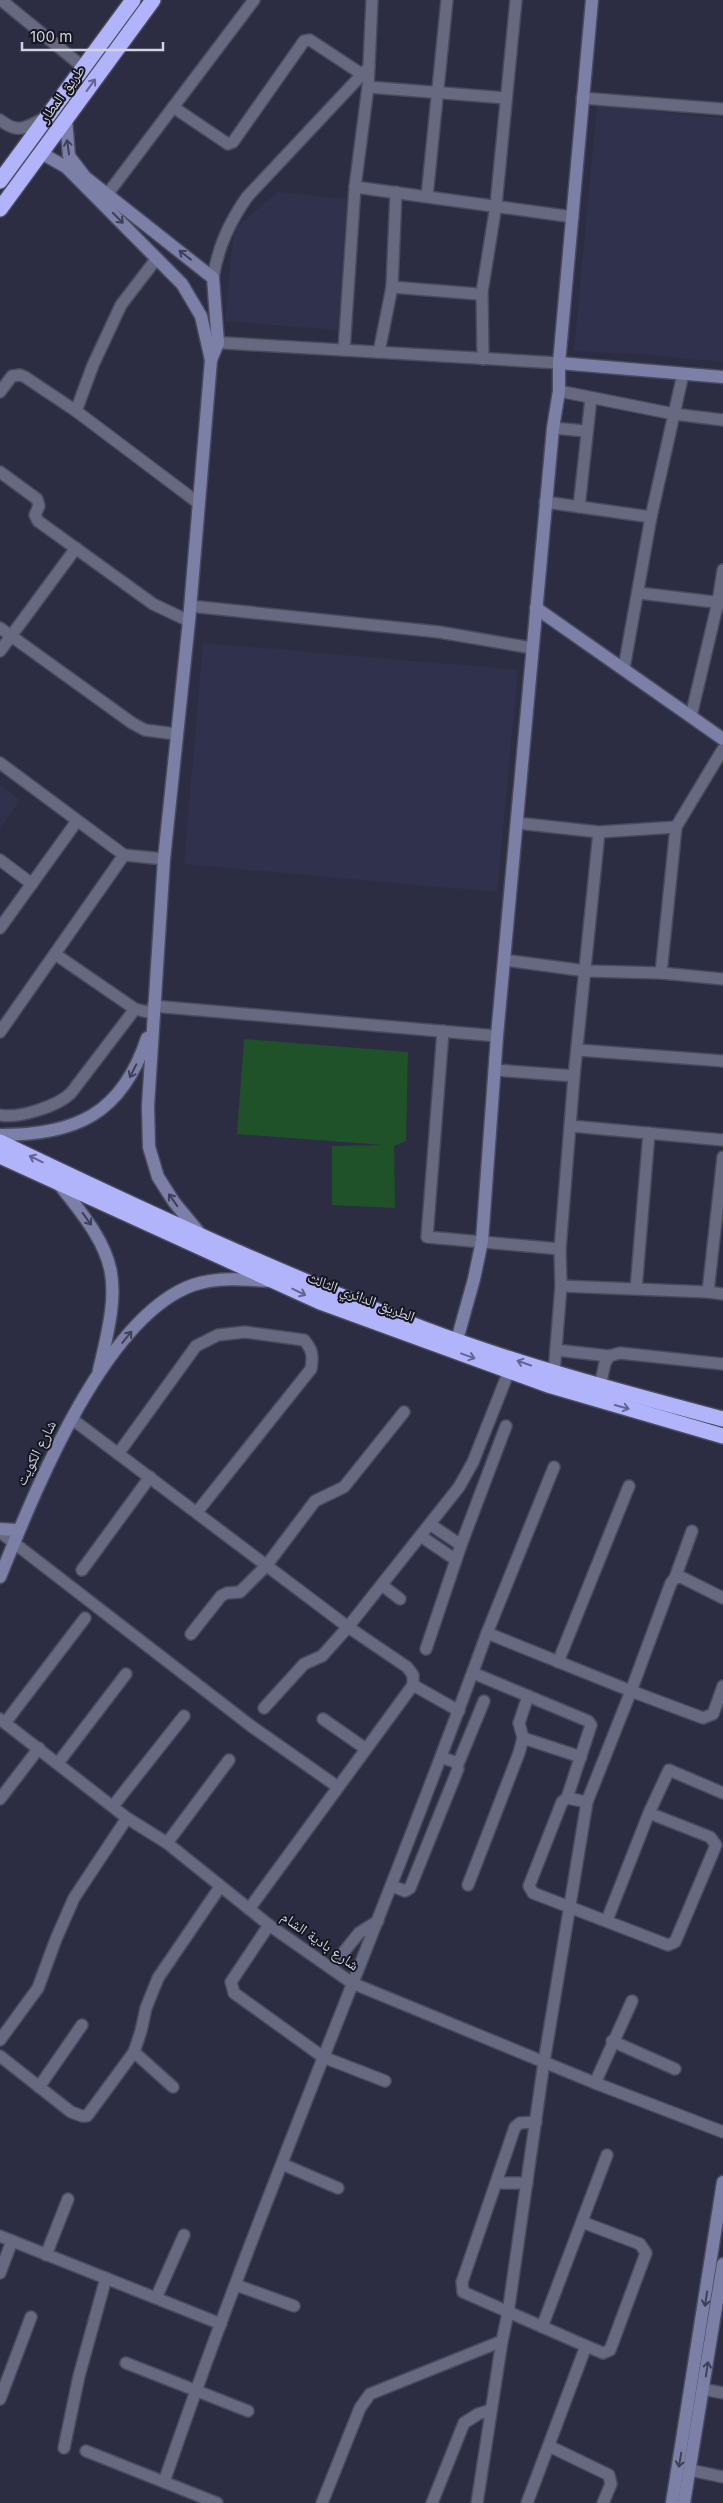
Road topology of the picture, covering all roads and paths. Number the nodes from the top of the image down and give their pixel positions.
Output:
1 (1, 0) edge
2 (133, 0) edge
3 (153, 0) edge
4 (254, 0) edge
5 (372, 0) edge
6 (447, 0) edge
7 (516, 0) edge
8 (592, 0) edge
9 (83, 67) junction
10 (365, 70) junction
11 (368, 87) junction
12 (436, 93) junction
13 (506, 98) junction
14 (582, 98) junction
15 (173, 107) junction
16 (723, 109) edge
17 (47, 117) junction
18 (66, 119) junction
19 (0, 120) edge
20 (41, 153) junction
21 (0, 181) edge
22 (355, 187) junction
23 (396, 192) junction
24 (427, 196) junction
25 (105, 198) junction
26 (496, 205) junction
27 (0, 209) edge
28 (572, 217) junction
29 (157, 258) junction
30 (213, 278) junction
31 (392, 287) junction
32 (482, 292) junction
33 (212, 342) junction
34 (344, 350) junction
35 (380, 352) junction
36 (483, 359) junction
37 (558, 363) junction
38 (683, 374) junction
39 (723, 377) edge
40 (559, 391) junction
41 (0, 392) edge
42 (591, 398) junction
43 (76, 411) junction
44 (674, 414) junction
45 (723, 420) edge
46 (552, 428) junction
47 (586, 431) junction
48 (0, 472) edge
49 (197, 502) junction
50 (546, 502) junction
51 (579, 507) junction
52 (651, 517) junction
53 (76, 548) junction
54 (723, 570) edge
55 (639, 594) junction
56 (721, 603) edge
57 (190, 606) junction
58 (536, 608) junction
59 (189, 621) junction
60 (0, 628) edge
61 (11, 637) junction
62 (532, 648) junction
63 (0, 651) edge
64 (624, 668) junction
65 (691, 716) junction
66 (176, 734) junction
67 (723, 739) edge
68 (723, 749) edge
69 (0, 763) edge
70 (78, 821) junction
71 (517, 822) junction
72 (676, 827) junction
73 (599, 832) junction
74 (124, 855) junction
75 (164, 859) junction
76 (0, 860) edge
77 (32, 884) junction
78 (0, 928) edge
79 (55, 954) junction
80 (504, 960) junction
81 (586, 971) junction
82 (661, 973) junction
83 (723, 979) edge
84 (135, 1009) junction
85 (152, 1015) junction
86 (443, 1031) junction
87 (0, 1032) edge
88 (498, 1036) junction
89 (578, 1050) junction
90 (723, 1062) edge
91 (495, 1070) junction
92 (574, 1076) junction
93 (0, 1115) edge
94 (571, 1126) junction
95 (649, 1133) junction
96 (0, 1135) edge
97 (723, 1140) edge
98 (0, 1142) edge
99 (0, 1156) edge
100 (723, 1157) edge
101 (57, 1181) junction
102 (204, 1238) junction
103 (482, 1241) junction
104 (560, 1249) junction
105 (276, 1281) junction
106 (561, 1286) junction
107 (636, 1289) junction
108 (708, 1292) junction
109 (723, 1294) edge
110 (457, 1340) junction
111 (556, 1350) junction
112 (609, 1356) junction
113 (723, 1364) edge
114 (509, 1371) junction
115 (554, 1374) junction
116 (98, 1376) junction
117 (600, 1386) junction
118 (404, 1412) dead end
119 (72, 1419) junction
120 (723, 1419) edge
121 (506, 1426) dead end
122 (723, 1436) edge
123 (118, 1454) junction
124 (554, 1467) dead end
125 (150, 1477) junction
126 (629, 1486) dead end
127 (197, 1512) junction
128 (431, 1525) junction
129 (0, 1531) edge
130 (692, 1532) dead end
131 (16, 1535) junction
132 (422, 1537) junction
133 (461, 1545) junction
134 (456, 1560) junction
135 (266, 1566) junction
136 (82, 1570) dead end
137 (0, 1577) edge
138 (675, 1578) junction
139 (382, 1585) junction
140 (723, 1598) edge
141 (400, 1599) dead end
142 (85, 1618) dead end
143 (348, 1627) junction
144 (487, 1633) junction
145 (191, 1634) dead end
146 (426, 1650) dead end
147 (558, 1662) junction
148 (472, 1673) junction
149 (126, 1674) dead end
150 (413, 1685) junction
151 (723, 1686) edge
152 (631, 1691) junction
153 (528, 1696) junction
154 (484, 1701) dead end
155 (264, 1708) dead end
156 (458, 1711) junction
157 (184, 1716) dead end
158 (323, 1719) dead end
159 (2, 1721) edge
160 (523, 1738) junction
161 (39, 1748) junction
162 (366, 1749) junction
163 (582, 1757) junction
164 (442, 1758) junction
165 (229, 1760) dead end
166 (58, 1763) junction
167 (458, 1764) junction
168 (338, 1787) junction
169 (723, 1793) edge
170 (567, 1798) junction
171 (0, 1799) edge
172 (587, 1802) junction
173 (113, 1806) junction
174 (649, 1813) junction
175 (128, 1818) junction
176 (167, 1843) junction
177 (468, 1885) dead end
178 (392, 1886) junction
179 (220, 1887) junction
180 (569, 1907) junction
181 (249, 1909) junction
182 (378, 1920) junction
183 (606, 1920) junction
184 (269, 1924) junction
185 (331, 1968) junction
186 (352, 1983) junction
187 (632, 2001) dead end
188 (82, 2025) dead end
189 (0, 2040) edge
190 (612, 2042) junction
191 (134, 2052) junction
192 (0, 2056) edge
193 (323, 2057) junction
194 (544, 2062) junction
195 (675, 2069) dead end
196 (385, 2081) dead end
197 (595, 2082) junction
198 (39, 2087) junction
199 (173, 2087) dead end
200 (536, 2122) junction
201 (723, 2132) edge
202 (607, 2155) dead end
203 (282, 2164) junction
204 (723, 2182) edge
205 (496, 2183) junction
206 (527, 2183) junction
207 (338, 2188) dead end
208 (68, 2199) dead end
209 (582, 2222) junction
210 (184, 2235) dead end
211 (0, 2236) edge
212 (12, 2241) junction
213 (46, 2254) junction
214 (718, 2268) edge
215 (0, 2273) edge
216 (106, 2278) junction
217 (236, 2285) junction
218 (156, 2298) junction
219 (294, 2306) dead end
220 (508, 2313) junction
221 (31, 2318) dead end
222 (220, 2324) junction
223 (542, 2327) junction
224 (502, 2341) junction
225 (586, 2346) junction
226 (126, 2363) dead end
227 (195, 2390) junction
228 (703, 2390) junction
229 (723, 2392) edge
230 (0, 2399) edge
231 (491, 2410) junction
232 (248, 2411) dead end
233 (550, 2446) junction
234 (64, 2448) dead end
235 (86, 2451) dead end
236 (690, 2470) junction
237 (723, 2477) edge
238 (164, 2482) junction
239 (217, 2503) edge
240 (322, 2503) edge
241 (432, 2503) edge
242 (477, 2503) edge
243 (527, 2503) edge
244 (603, 2503) edge
245 (672, 2503) edge
246 (684, 2503) edge

1 - 9 street
2 - 9 highway, طريق المطار
18 -> 3 highway, طريق المطار
4 - 15 street
5 - 10 street
6 - 12 street
7 - 13 street
8 - 14 main road
9 - 17 highway, طريق المطار
10 - 11 street
10 - 15 street
10 - 30 street
11 - 12 street
11 - 22 street
12 - 13 street
12 - 24 street
13 - 26 street
14 - 16 street
14 - 28 main road
15 - 25 street
17 - 19 street
17 - 21 highway, طريق المطار
18 - 20 highway, طريق المطار
25 -> 18 main road
20 - 25 main road
20 - 27 highway, طريق المطار
22 - 23 street
22 - 34 street
23 - 24 street
23 - 31 street
24 - 26 street
25 -> 29 main road
30 -> 25 main road
26 - 28 street
26 - 32 street
28 - 37 main road
29 - 33 main road
29 - 43 street
30 - 33 main road
31 - 32 street
31 - 35 street
32 - 36 street
33 - 34 street
33 - 49 main road
34 - 35 street
35 - 36 street
36 - 37 street
37 - 38 main road
37 - 40 main road
38 - 39 main road
38 - 44 street
40 - 42 street
40 - 46 main road
41 - 43 street
42 - 44 street
42 - 47 street
43 - 49 street
44 - 45 street
44 - 52 street
46 - 47 street
46 - 50 main road
47 - 51 street
48 - 53 street
49 - 57 main road
50 - 51 street
50 - 58 main road
51 - 52 street
52 - 55 street
53 - 59 street
53 - 61 street
54 - 56 street
55 - 56 street
55 - 64 street
56 - 65 street
57 - 59 main road
57 - 62 street
58 - 62 main road
58 - 64 main road
59 - 66 main road
60 - 61 street
61 - 63 street
61 - 66 street
62 - 71 main road
64 - 65 main road
65 - 67 main road
66 - 75 main road
68 - 72 street
69 - 70 street
70 - 74 street
70 - 77 street
71 - 73 street
71 - 80 main road
72 - 73 street
72 - 82 street
73 - 81 street
74 - 75 street
74 - 79 street
75 - 85 main road
76 - 77 street
77 - 78 street
79 - 84 street
79 - 87 street
80 - 81 street
80 - 88 main road
81 - 82 street
81 - 89 street
82 - 83 street
84 - 85 street
84 - 93 street
85 - 86 street
85 -> 96 main road
102 -> 85 main road
86 - 88 street
86 - 103 street
88 - 91 main road
89 - 90 street
89 - 92 street
91 - 92 street
91 - 103 main road
92 - 94 street
94 - 95 street
94 - 104 street
95 - 97 street
95 - 107 street
102 -> 98 highway, الطريق الدائري الثالث
99 - 101 highway, الطريق الدائري الثالث
100 - 108 street
101 - 105 highway, الطريق الدائري الثالث
101 -> 116 main road, شارع الكويت
102 - 110 highway, الطريق الدائري الثالث
103 - 104 street
103 - 110 main road
104 - 106 street
105 -> 114 highway, الطريق الدائري الثالث
116 -> 105 main road, شارع الكويت
106 - 107 street
106 - 111 street
107 - 108 street
108 - 109 street
115 -> 110 highway, الطريق الدائري الثالث
111 - 112 street
111 - 115 street
112 - 113 street
112 - 117 street
114 -> 122 highway, الطريق الدائري الثالث
114 - 128 street
115 - 117 highway, الطريق الدائري الثالث
116 - 119 main road, شارع الكويت
117 - 120 highway, الطريق الدائري الثالث
118 - 135 street
119 - 123 street
119 - 131 main road, شارع الكويت
121 - 133 street
123 - 125 street
123 - 127 street
124 - 144 street
125 - 127 street
125 - 136 street
126 - 147 street
127 - 135 street
128 - 132 street
128 - 133 street
129 - 131 main road
130 - 138 street
131 - 137 main road, شارع الكويت
131 - 168 street
132 - 134 street
132 - 139 street
133 - 134 street
134 - 146 street
135 - 143 street
135 - 145 street
138 - 140 street
138 - 152 street
139 - 141 street
139 - 143 street
142 - 159 street
143 - 150 street
143 - 155 street
144 - 147 street
144 - 148 street
147 - 152 street
148 - 153 street
148 - 156 street
149 - 166 street
150 - 156 street
150 - 162 street
151 - 152 street
152 - 172 street
153 - 160 street
153 - 163 street
154 - 167 street
156 - 164 street
157 - 173 street
158 - 162 street
159 - 161 street, شارع بادية الشام
160 - 163 street
160 - 177 street
161 - 166 street, شارع بادية الشام
161 - 171 street
162 - 168 street
163 - 170 street
164 - 167 street
164 - 178 street
165 - 176 street
166 - 173 street, شارع بادية الشام
167 - 178 street
168 - 181 street
169 - 174 street
170 - 172 street
170 - 180 street
172 - 180 street
173 - 175 street, شارع بادية الشام
174 - 183 street
174 - 183 street
175 - 176 street, شارع بادية الشام
175 - 189 street
176 - 179 street, شارع بادية الشام
178 - 182 street
179 - 181 street, شارع بادية الشام
179 - 191 street
180 - 183 street
180 - 194 street
181 - 184 street, شارع بادية الشام
182 - 185 street
182 - 186 street
184 - 185 street, شارع بادية الشام
184 - 193 street
185 - 186 street, شارع بادية الشام
186 - 193 street
186 - 194 street, شارع بادية الشام
187 - 190 street
188 - 198 street
190 - 195 street
190 - 197 street
191 - 198 street
191 - 199 street
192 - 198 street
193 - 196 street
193 - 203 street
194 - 197 street, شارع بادية الشام
194 - 200 street
197 - 201 street, شارع بادية الشام
200 - 205 street
200 - 206 street
202 - 209 street
203 - 207 street
203 - 217 street
204 - 214 main road
205 - 206 street
205 - 220 street
206 - 220 street
208 - 213 street
209 - 223 street
209 - 225 street
210 - 218 street
211 - 212 street
212 - 213 street
212 - 215 street
213 - 216 street
228 -> 214 main road
214 -> 245 main road
216 - 218 street
216 - 234 street
217 - 219 street
217 - 222 street
218 - 222 street
220 - 223 street
220 - 224 street
221 - 230 street
222 - 227 street
223 - 225 street
224 - 231 street
224 - 240 street
225 - 233 street
226 - 227 street
227 - 232 street
227 - 238 street
228 - 229 street
228 - 236 main road
231 - 241 street
231 - 242 street
233 - 243 street
233 - 244 street
235 - 238 street
236 - 237 street
236 - 246 main road
238 - 239 street

